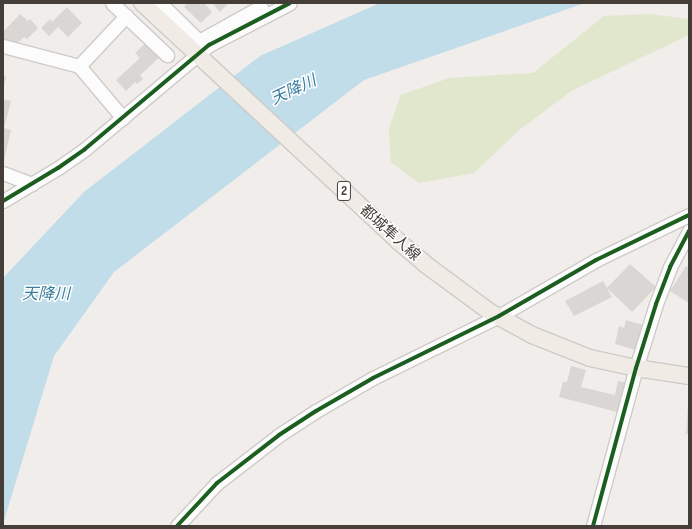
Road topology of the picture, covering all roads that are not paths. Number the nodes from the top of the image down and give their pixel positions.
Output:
1 (112, 3) edge
2 (142, 3) edge
3 (160, 3) edge
4 (290, 3) edge
5 (266, 15) junction
6 (126, 16) junction
7 (3, 46) edge
8 (167, 55) dead end
9 (201, 58) junction
10 (79, 66) junction
11 (123, 118) junction
12 (3, 173) edge
13 (32, 184) junction
14 (3, 201) edge
15 (689, 215) edge
16 (689, 231) edge
17 (494, 314) junction
18 (636, 368) junction
19 (689, 376) edge
20 (177, 526) edge
21 (593, 526) edge

1 - 6 street
2 - 9 main road, 都城隼人線 / 2
3 - 5 street
4 - 5 street
5 - 9 street
6 - 8 street
6 - 10 street
7 - 10 street
9 - 11 street
9 - 17 main road, 都城隼人線 / 2
10 - 11 street
11 - 13 street
12 - 13 street
13 - 14 street
15 - 17 street
16 - 18 street
17 - 18 main road, 都城隼人線 / 2
17 - 20 street
18 - 19 main road, 都城隼人線 / 2
18 - 21 street

